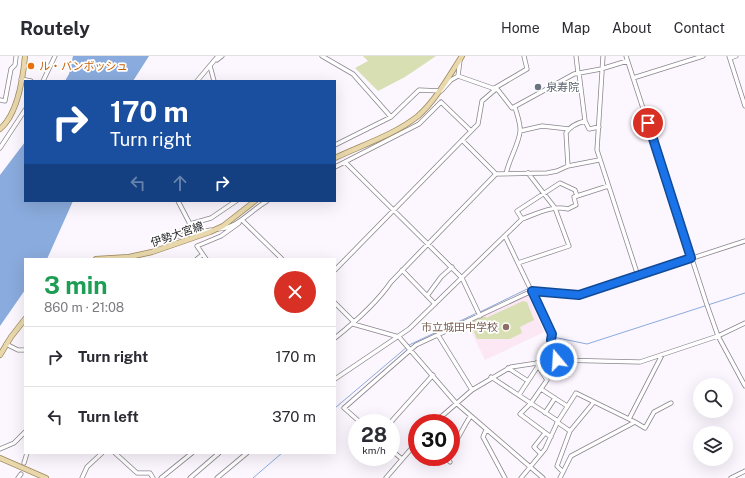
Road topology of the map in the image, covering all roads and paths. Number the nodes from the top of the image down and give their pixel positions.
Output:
1 (25, 56) edge
2 (55, 56) edge
3 (218, 56) edge
4 (222, 56) edge
5 (322, 56) edge
6 (529, 56) edge
7 (576, 56) edge
8 (603, 56) edge
9 (626, 56) edge
10 (703, 56) edge
11 (736, 56) edge
12 (16, 57) dead end
13 (461, 57) edge
14 (524, 57) edge
15 (729, 57) edge
16 (627, 61) junction
17 (209, 66) junction
18 (601, 70) junction
19 (579, 73) junction
20 (458, 76) junction
21 (633, 78) junction
22 (21, 79) junction
23 (26, 80) edge
24 (43, 80) edge
25 (198, 80) edge
26 (214, 80) edge
27 (494, 89) junction
28 (438, 92) junction
29 (0, 100) edge
30 (745, 106) edge
31 (515, 107) junction
32 (24, 112) edge
33 (391, 117) junction
34 (586, 121) junction
35 (599, 127) junction
36 (0, 129) edge
37 (569, 129) junction
38 (471, 131) junction
39 (520, 131) junction
40 (462, 140) junction
41 (336, 144) edge
42 (0, 148) edge
43 (336, 158) edge
44 (599, 160) junction
45 (345, 162) junction
46 (336, 166) edge
47 (568, 166) junction
48 (528, 173) junction
49 (496, 174) junction
50 (506, 174) junction
51 (608, 186) junction
52 (542, 194) junction
53 (577, 196) junction
54 (179, 202) edge
55 (235, 202) edge
56 (254, 202) edge
57 (266, 202) edge
58 (554, 208) junction
59 (393, 210) junction
60 (522, 219) junction
61 (242, 220) junction
62 (190, 224) junction
63 (217, 229) junction
64 (505, 236) junction
65 (745, 241) edge
66 (428, 244) junction
67 (202, 255) junction
68 (112, 258) edge
69 (198, 258) edge
70 (205, 258) edge
71 (281, 258) edge
72 (691, 258) junction
73 (518, 263) junction
74 (452, 268) junction
75 (336, 269) edge
76 (402, 270) junction
77 (638, 276) junction
78 (462, 278) junction
79 (530, 292) junction
80 (427, 296) junction
81 (336, 304) edge
82 (435, 304) junction
83 (479, 313) junction
84 (24, 320) edge
85 (354, 323) junction
86 (745, 323) edge
87 (438, 335) junction
88 (718, 336) junction
89 (336, 337) edge
90 (400, 337) junction
91 (6, 344) junction
92 (408, 347) junction
93 (24, 350) edge
94 (662, 354) junction
95 (0, 355) edge
96 (557, 360) junction
97 (537, 365) junction
98 (508, 368) junction
99 (433, 375) junction
100 (491, 377) junction
101 (336, 378) edge
102 (528, 381) junction
103 (745, 386) edge
104 (541, 389) junction
105 (472, 390) junction
106 (519, 395) junction
107 (555, 398) junction
108 (594, 402) junction
109 (456, 403) junction
110 (531, 403) junction
111 (671, 403) dead end
112 (567, 406) junction
113 (545, 413) junction
114 (351, 414) edge
115 (398, 414) edge
116 (444, 414) edge
117 (470, 417) junction
118 (629, 419) junction
119 (558, 422) junction
120 (635, 422) junction
121 (486, 430) junction
122 (460, 431) edge
123 (570, 431) junction
124 (545, 432) junction
125 (24, 433) edge
126 (551, 437) junction
127 (0, 449) edge
128 (408, 452) edge
129 (27, 454) edge
130 (101, 454) edge
131 (116, 454) edge
132 (191, 454) edge
133 (218, 454) edge
134 (240, 454) edge
135 (246, 454) edge
136 (541, 454) junction
137 (242, 457) junction
138 (0, 458) edge
139 (402, 459) joint
140 (0, 462) edge
141 (24, 463) dead end
142 (530, 466) junction
143 (745, 471) edge
144 (563, 472) junction
145 (21, 474) dead end
146 (18, 478) edge
147 (42, 478) edge
148 (46, 478) edge
149 (82, 478) edge
150 (154, 478) edge
151 (161, 478) edge
152 (190, 478) edge
153 (217, 478) edge
154 (386, 478) edge
155 (505, 478) edge
156 (521, 478) edge
157 (543, 478) edge
158 (560, 478) edge
159 (731, 478) edge

1 - 22 main road
2 - 24 street
3 - 17 street
4 - 17 street
5 - 33 street
6 - 14 street
7 - 19 street
8 - 18 street
9 - 16 street
10 - 21 street
11 - 15 street
12 - 29 street
13 - 20 street
13 - 28 main road
14 - 27 street
15 - 30 street
16 - 18 street
16 - 21 street
17 - 25 street
17 - 26 street
18 - 19 street
18 - 35 street
19 - 31 street
19 - 34 street
20 - 27 street
20 - 28 street
21 - 72 street
22 - 23 street
22 - 36 main road
27 - 31 street
27 - 38 street
28 - 33 street
28 - 43 main road
31 - 39 street
32 - 42 street
33 - 41 street
34 - 35 street
34 - 37 street
35 - 44 street
37 - 39 street
37 - 47 street
38 - 40 street
38 - 45 street
39 - 50 street
40 - 49 street
40 - 59 street
44 - 47 street
44 - 51 street
45 - 46 street
45 - 59 street
47 - 48 street
48 - 50 street
48 - 52 street
49 - 50 street
49 - 66 street
51 - 53 street
51 - 77 street
52 - 53 street
52 - 58 street
52 - 60 street
53 - 58 street
54 - 62 street
55 - 62 street
56 - 63 main road, 伊勢大宮線
57 - 61 street
58 - 60 street
58 - 73 street
59 - 66 street
59 - 75 street
60 - 64 street
61 - 63 street
61 - 67 street
61 - 71 street
62 - 63 street
63 - 68 main road, 伊勢大宮線
64 - 73 street
64 - 78 street
65 - 72 street
66 - 74 street
66 - 76 street
67 - 69 street
67 - 70 street
72 - 77 street
72 - 88 street
73 - 79 street
74 - 78 street
74 - 80 street
76 - 80 street
76 - 85 street
77 - 79 street
78 - 82 street
78 - 83 street
79 - 83 street
79 - 96 street
80 - 82 street
81 - 85 street
82 - 90 street
83 - 87 street
84 - 91 main road
85 - 89 street
85 - 90 street
86 - 88 street
87 - 92 street
87 - 105 street
88 - 94 street
88 - 103 street
90 - 92 street
90 - 101 street
91 - 93 street
91 - 95 main road
92 - 99 street
92 - 114 street
94 - 96 street
94 - 118 street
96 - 97 street
97 - 98 street
97 - 102 street
97 - 104 street
98 - 100 street
98 - 102 street
99 - 109 street
99 - 115 street
100 - 105 street
100 - 106 street
102 - 106 street
104 - 107 street
104 - 110 street
105 - 109 street
106 - 110 street
107 - 112 street
107 - 113 street
108 - 112 street
108 - 118 street
108 - 123 street
109 - 116 street
109 - 117 street
110 - 113 street
110 - 124 street
111 - 120 street
112 - 119 street
113 - 119 street
117 - 121 street
117 - 122 street
118 - 120 street
119 - 123 street
119 - 126 street
120 - 144 street
121 - 142 street
121 - 155 street
123 - 144 street
124 - 126 street
124 - 136 street
125 - 127 street
126 - 136 street
128 - 139 street
129 - 141 street
130 - 149 street
131 - 150 street
132 - 151 street
133 - 152 street
134 - 137 street
135 - 137 street
136 - 142 street
137 - 153 street
138 - 148 main road
139 - 154 street
140 - 147 main road
142 - 156 street
142 - 157 street
143 - 159 street
144 - 158 street
145 - 146 street

